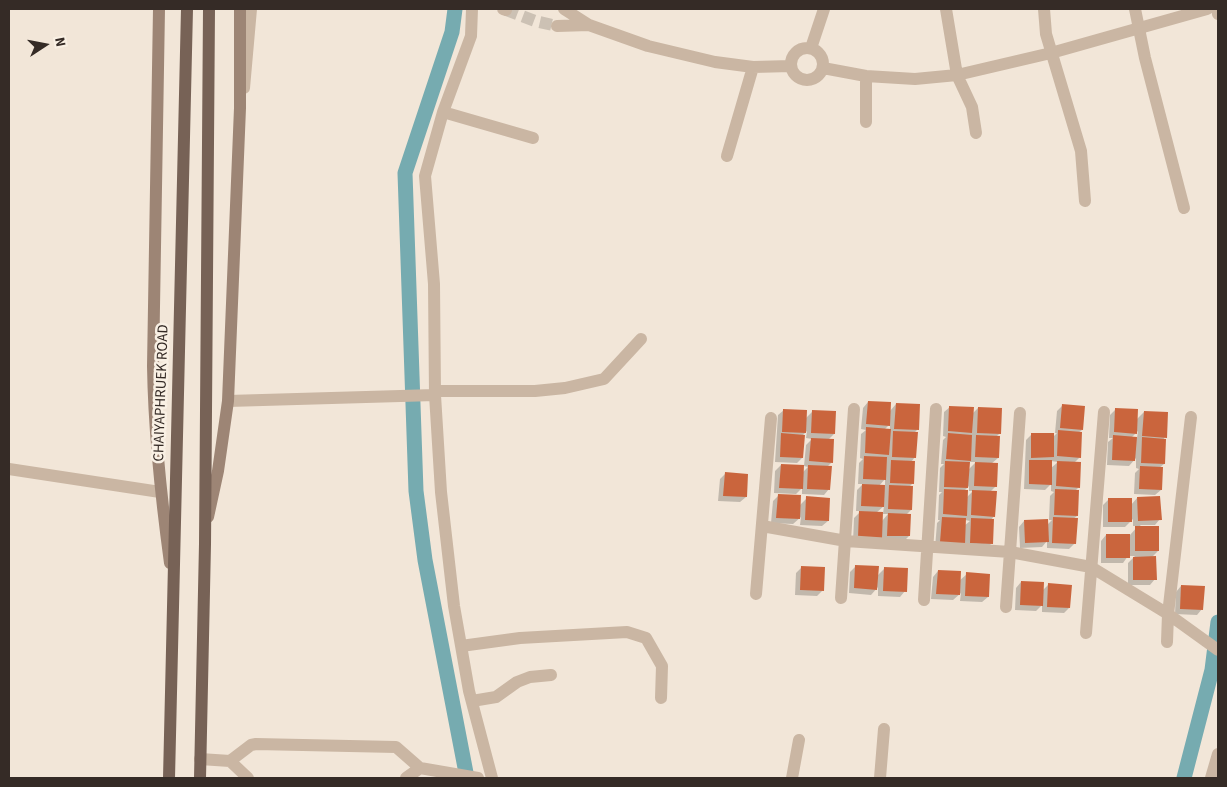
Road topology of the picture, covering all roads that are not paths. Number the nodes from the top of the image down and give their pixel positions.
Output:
1 (159, 9) edge
2 (187, 9) edge
3 (210, 9) edge
4 (240, 9) edge
5 (251, 9) edge
6 (472, 9) edge
7 (564, 9) edge
8 (824, 9) edge
9 (946, 9) edge
10 (1044, 9) edge
11 (1135, 9) edge
12 (1208, 9) edge
13 (1217, 9) edge
14 (1218, 14) edge
15 (589, 25) junction
16 (557, 26) tunnel mouth
17 (1138, 29) junction
18 (812, 48) junction
19 (1051, 53) junction
20 (791, 66) junction
21 (753, 67) junction
22 (823, 68) junction
23 (957, 75) junction
24 (866, 76) junction
25 (240, 108) junction
26 (444, 112) junction
27 (866, 122) dead end
28 (976, 133) dead end
29 (533, 138) dead end
30 (727, 156) dead end
31 (1085, 200) dead end
32 (1184, 208) dead end
33 (641, 339) dead end
34 (433, 394) junction
35 (228, 401) junction
36 (854, 409) dead end
37 (936, 409) dead end
38 (1104, 412) dead end
39 (1020, 413) dead end
40 (1191, 417) dead end
41 (771, 418) dead end
42 (9, 469) edge
43 (160, 492) junction
44 (762, 526) junction
45 (205, 530) junction
46 (846, 541) junction
47 (927, 546) junction
48 (1010, 552) junction
49 (1091, 568) junction
50 (173, 580) junction
51 (756, 594) dead end
52 (840, 598) dead end
53 (924, 600) dead end
54 (1006, 607) dead end
55 (1168, 614) junction
56 (1086, 633) dead end
57 (1166, 642) dead end
58 (461, 646) junction
59 (1218, 650) edge
60 (551, 675) dead end
61 (661, 698) dead end
62 (472, 701) junction
63 (884, 729) dead end
64 (798, 740) dead end
65 (1218, 754) edge
66 (200, 759) junction
67 (230, 760) junction
68 (420, 768) junction
69 (169, 778) edge
70 (200, 778) edge
71 (248, 778) edge
72 (406, 778) edge
73 (478, 778) edge
74 (492, 778) edge
75 (792, 778) edge
76 (880, 778) edge
77 (1211, 778) edge

1 - 43 main road
2 - 50 main road, CHAIYAPHRUEK ROAD
3 - 45 main road
4 - 25 main road
5 - 25 street
6 - 26 street
7 - 15 street
8 - 18 street
9 - 23 street
10 - 19 street
11 - 17 street
12 - 17 street
13 - 14 street
15 - 16 street
15 - 21 street
17 - 19 street
17 - 32 street
18 - 20 street
18 - 22 street
19 - 23 street
19 - 31 street
20 - 21 street
20 - 22 street
21 - 30 street
22 - 24 street
23 - 24 street
23 - 28 street
24 - 27 street
25 - 35 main road
26 - 29 street
26 - 34 street
33 - 34 street
34 - 35 street
34 - 58 street
35 - 45 main road
36 - 46 street
37 - 47 street
38 - 49 street
39 - 48 street
40 - 55 street
41 - 44 street
42 - 43 street
43 - 50 main road
44 - 46 street
44 - 51 street
45 - 66 main road
46 - 47 street
46 - 52 street
47 - 48 street
47 - 53 street
48 - 49 street
48 - 54 street
49 - 55 street
49 - 56 street
50 - 69 main road, CHAIYAPHRUEK ROAD
55 - 57 street
55 - 59 street
58 - 61 street
58 - 62 street
60 - 62 street
62 - 74 street
63 - 76 street
64 - 75 street
65 - 77 street
66 - 67 street
66 - 70 main road
67 - 68 street
67 - 71 street
68 - 72 street
68 - 73 street

